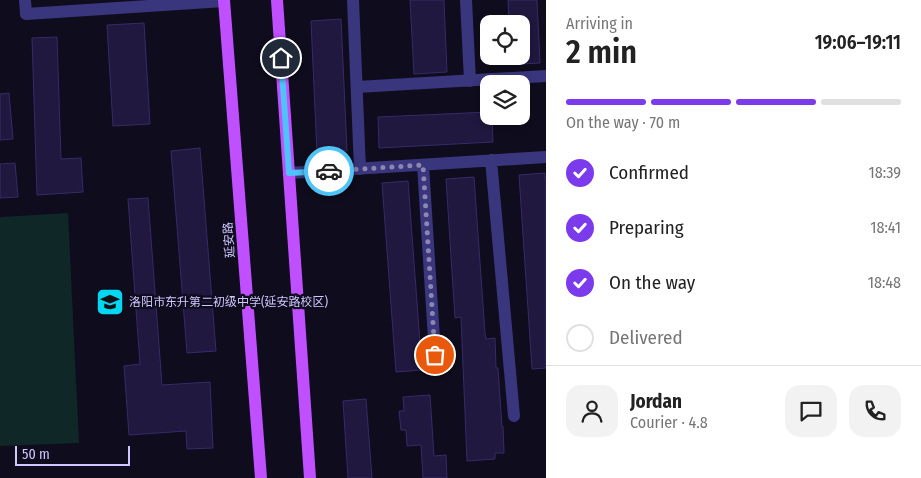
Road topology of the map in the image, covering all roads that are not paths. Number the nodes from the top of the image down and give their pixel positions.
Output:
1 (25, 0) edge
2 (277, 0) edge
3 (353, 0) edge
4 (466, 0) edge
5 (224, 1) edge
6 (546, 76) edge
7 (470, 81) junction
8 (357, 87) junction
9 (546, 157) edge
10 (491, 160) junction
11 (423, 165) junction
12 (360, 169) junction
13 (289, 173) junction
14 (435, 355) dead end
15 (514, 416) dead end
16 (260, 478) edge
17 (310, 478) edge

1 - 5 street
2 - 13 main road
3 - 8 street
4 - 7 street
5 - 16 main road, 延安路
6 - 7 street
7 - 8 street
8 - 12 street
9 - 10 street
10 - 11 street
10 - 15 street
11 - 12 street
11 - 14 street
12 - 13 street
13 - 17 main road

